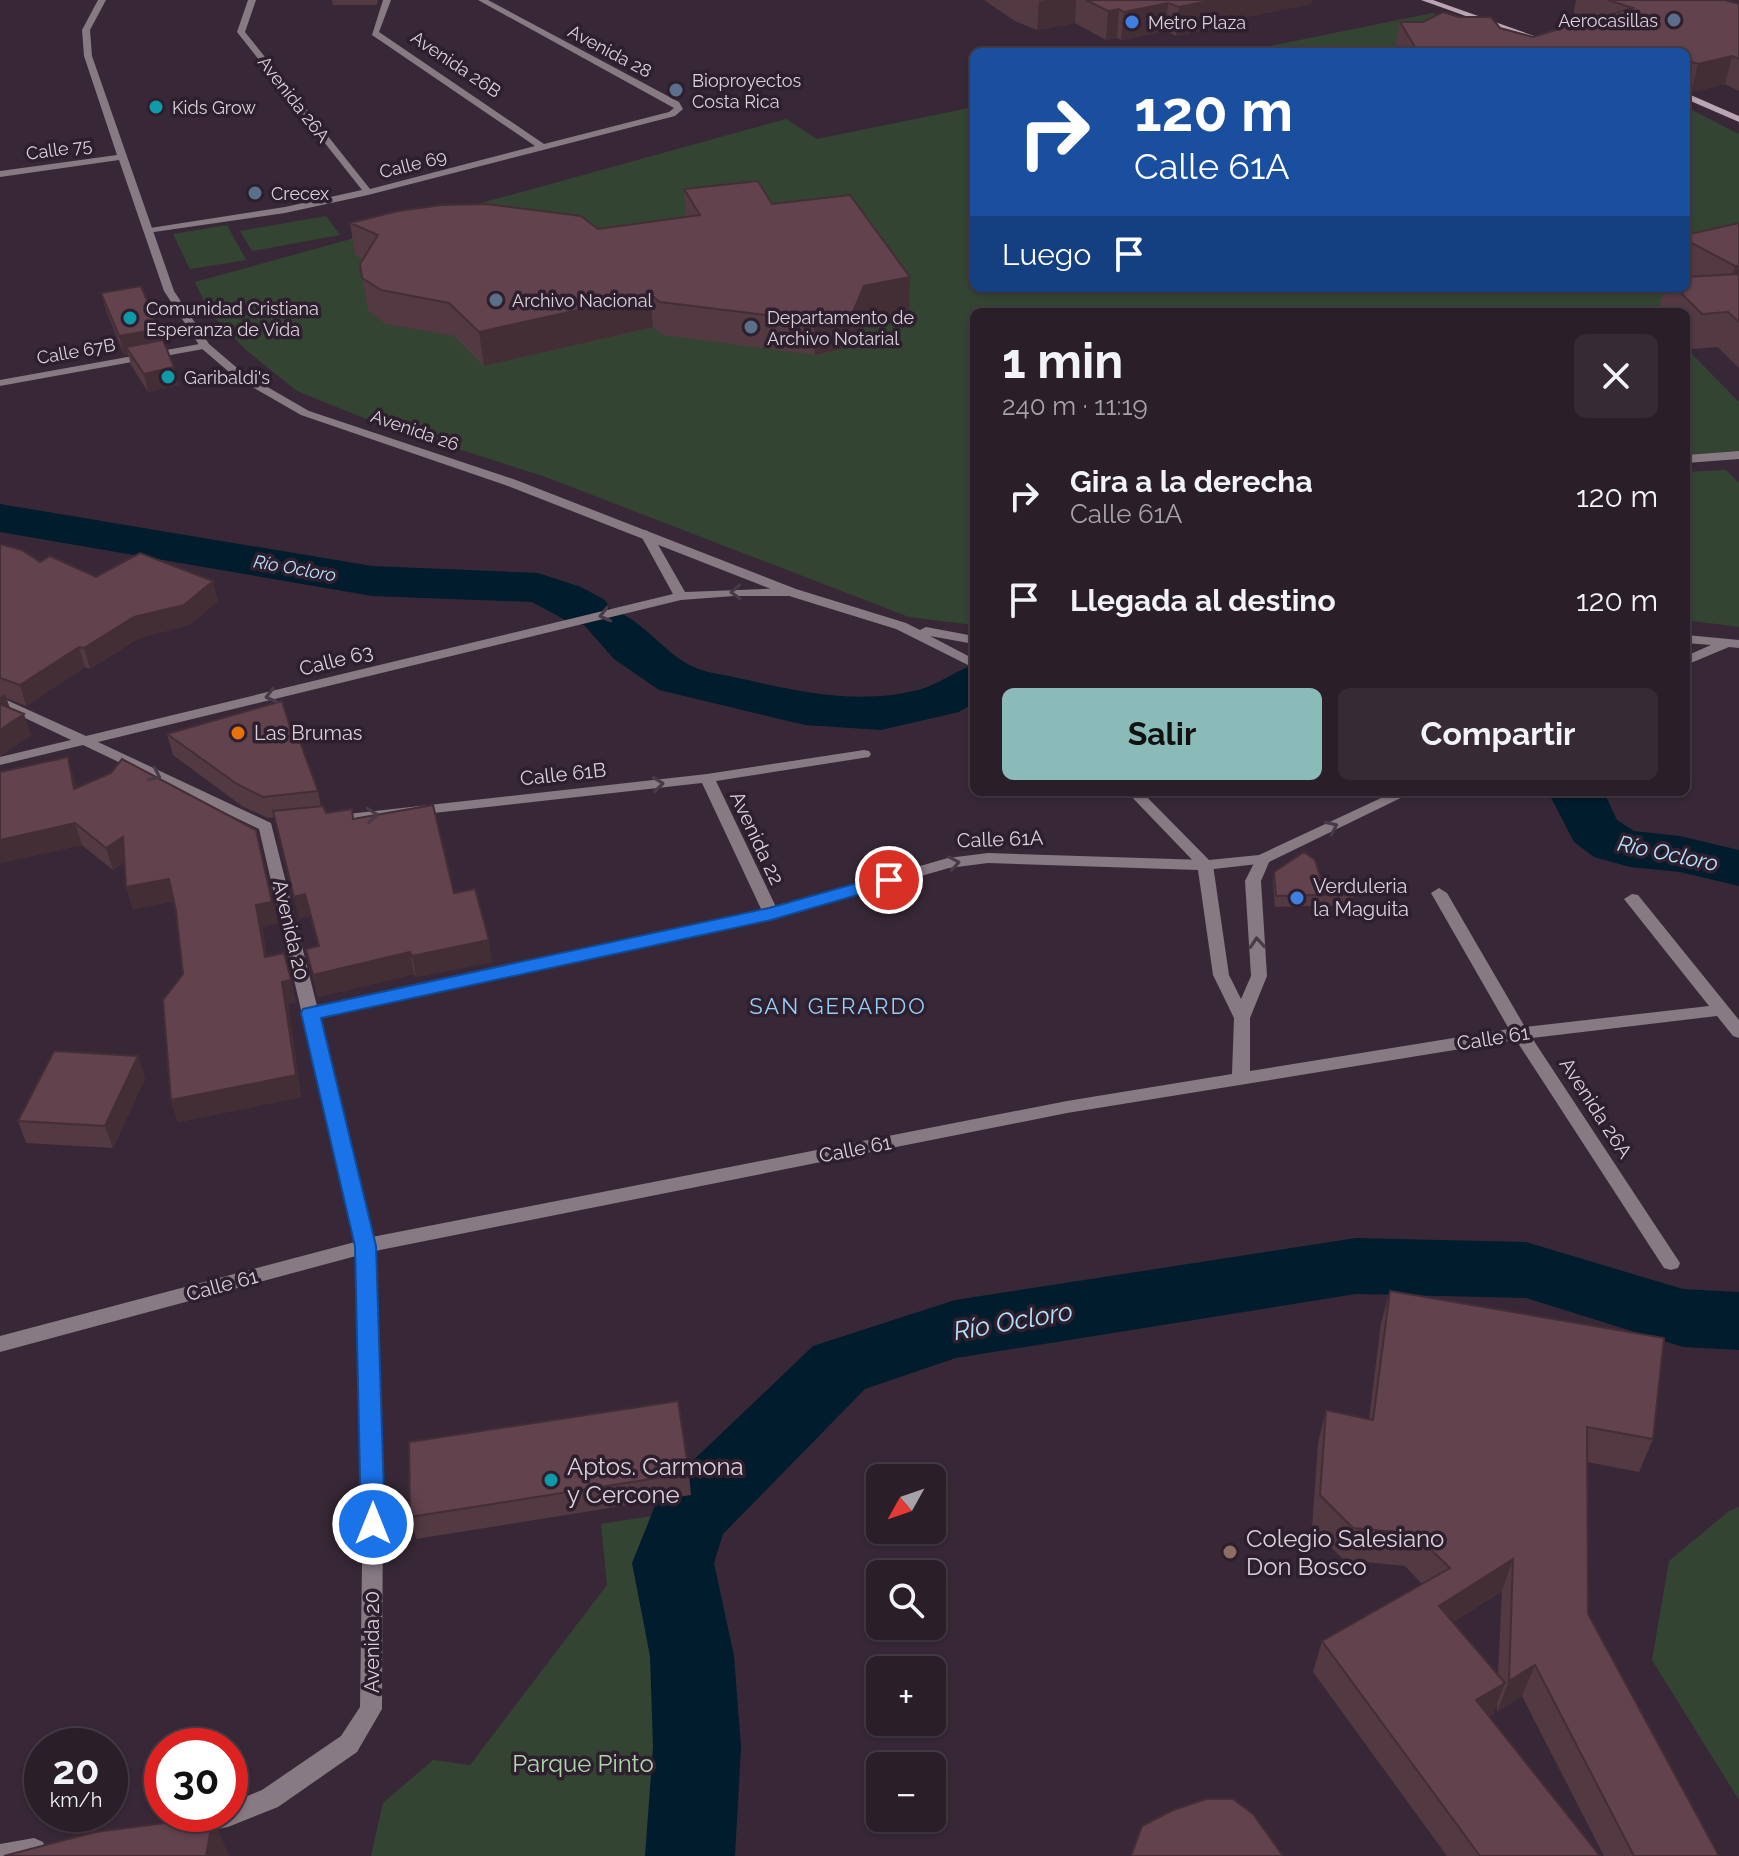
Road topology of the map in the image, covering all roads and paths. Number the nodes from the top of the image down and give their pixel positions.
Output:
1 (102, 0) edge
2 (252, 0) edge
3 (387, 0) edge
4 (482, 0) edge
5 (1425, 0) edge
6 (1563, 48) edge
7 (1690, 98) edge
8 (679, 109) joint
9 (1739, 119) edge
10 (543, 148) junction
11 (122, 157) junction
12 (0, 174) edge
13 (368, 192) junction
14 (150, 231) junction
15 (205, 346) junction
16 (0, 383) edge
17 (1737, 457) edge
18 (1690, 459) edge
19 (646, 534) junction
20 (791, 592) junction
21 (681, 596) junction
22 (901, 626) junction
23 (970, 639) edge
24 (1690, 639) edge
25 (1733, 644) edge
26 (1690, 660) edge
27 (970, 662) edge
28 (0, 701) edge
29 (84, 742) junction
30 (864, 754) dead end
31 (0, 761) edge
32 (707, 778) junction
33 (1138, 796) edge
34 (1398, 796) edge
35 (313, 821) edge
36 (1262, 860) junction
37 (1205, 865) junction
38 (1439, 893) dead end
39 (1632, 899) dead end
40 (771, 914) junction
41 (1721, 1010) junction
42 (310, 1013) junction
43 (1242, 1018) junction
44 (1739, 1032) edge
45 (1520, 1033) junction
46 (1241, 1078) junction
47 (365, 1246) junction
48 (1671, 1263) dead end
49 (0, 1344) edge
50 (248, 1807) edge
51 (61, 1845) edge
52 (0, 1856) edge

1 - 11 street, Avenida 26
2 - 13 street, Avenida 26A
3 - 10 street, Avenida 26B
4 - 8 street, Avenida 28
5 - 6 main road
7 - 9 main road
8 - 10 street, Calle 69
10 - 13 street, Calle 69
11 - 12 street, Calle 75
11 - 14 street, Avenida 26
13 - 14 street, Calle 69
14 - 15 street, Avenida 26
15 - 16 street, Calle 67B
15 - 19 street, Avenida 26
17 - 18 street
19 - 20 street, Avenida 26
19 - 21 street
20 -> 21 street, Calle 63
20 - 22 street, Avenida 26
21 -> 29 street, Calle 63
22 - 23 street
22 - 27 street, Avenida 26
24 - 25 street
25 - 26 street
28 - 29 street, Avenida 20
29 - 31 street, Calle 63
29 -> 42 street, Avenida 20
30 - 32 street, Calle 61B
35 -> 32 street, Calle 61B
32 - 40 street, Avenida 22
33 - 37 street
36 -> 34 street, Calle 61A
36 - 37 street, Calle 61A
43 -> 36 street
40 -> 37 street, Calle 61A
37 - 43 street
38 - 45 street, Avenida 26A
39 - 41 street
40 - 42 street, Calle 61A
41 - 44 street
41 - 45 street, Calle 61
42 - 47 street, Avenida 20
43 - 46 street
45 - 46 street, Calle 61
45 - 48 street, Avenida 26A
46 - 47 street, Calle 61
47 - 49 street, Calle 61
47 - 50 street, Avenida 20
51 - 52 street

